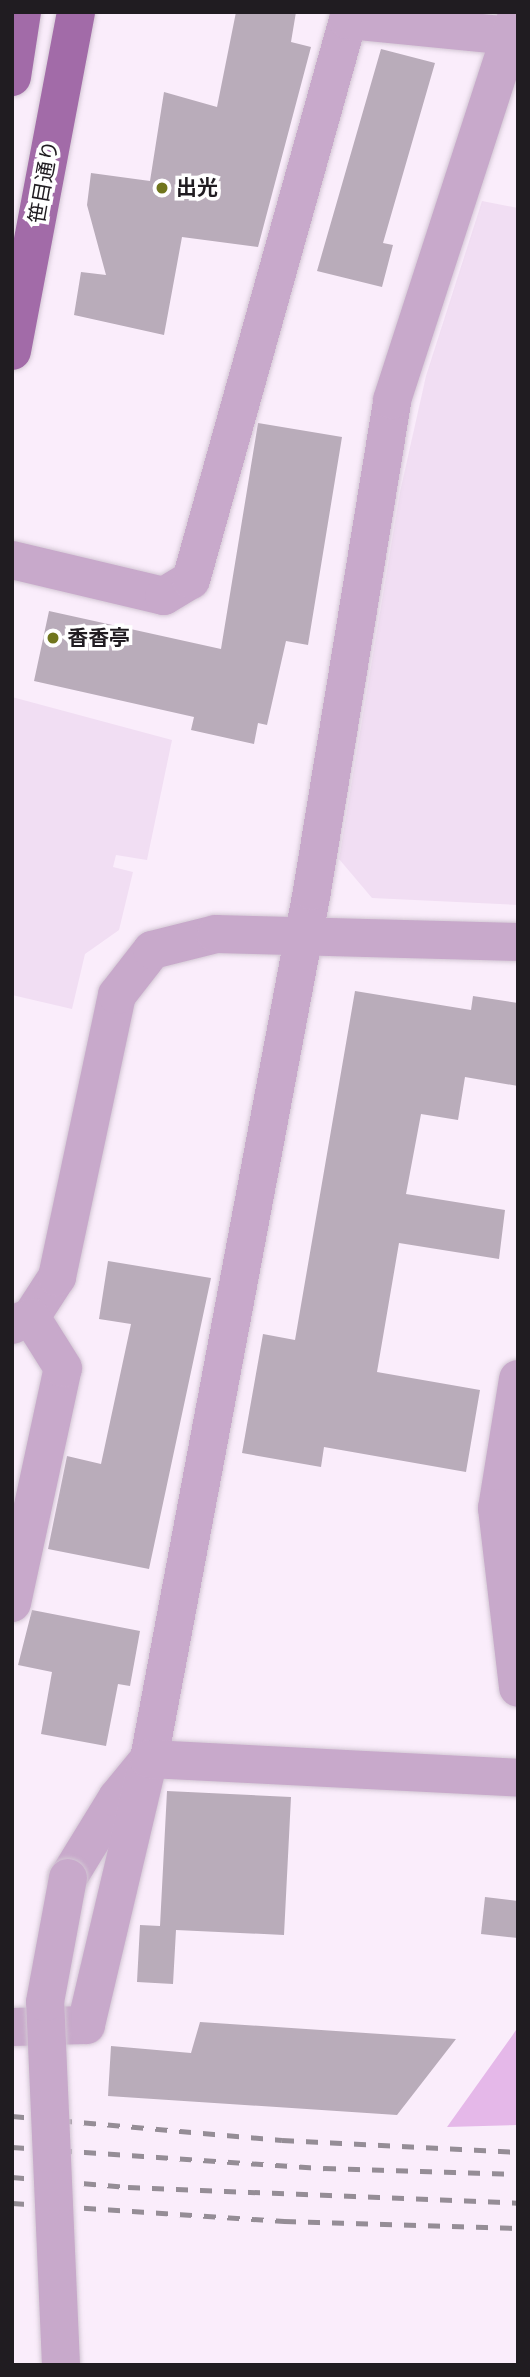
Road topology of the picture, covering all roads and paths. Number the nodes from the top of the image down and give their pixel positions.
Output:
1 (22, 12) edge
2 (76, 12) edge
3 (514, 24) edge
4 (12, 77) edge
5 (12, 351) edge
6 (12, 560) edge
7 (304, 935) junction
8 (518, 942) edge
9 (22, 1321) edge
10 (518, 1379) edge
11 (508, 1508) edge
12 (12, 1602) edge
13 (518, 1688) edge
14 (149, 1759) junction
15 (518, 1778) edge
16 (12, 2027) edge
17 (61, 2365) edge

1 - 4 main road
2 - 5 main road, 笹目通り
3 - 6 street
3 - 7 street
7 - 8 street
7 - 9 street
7 - 14 street
9 - 12 street
10 - 11 street
11 - 13 street
14 - 15 street
14 - 16 street
14 - 17 street, bridge

